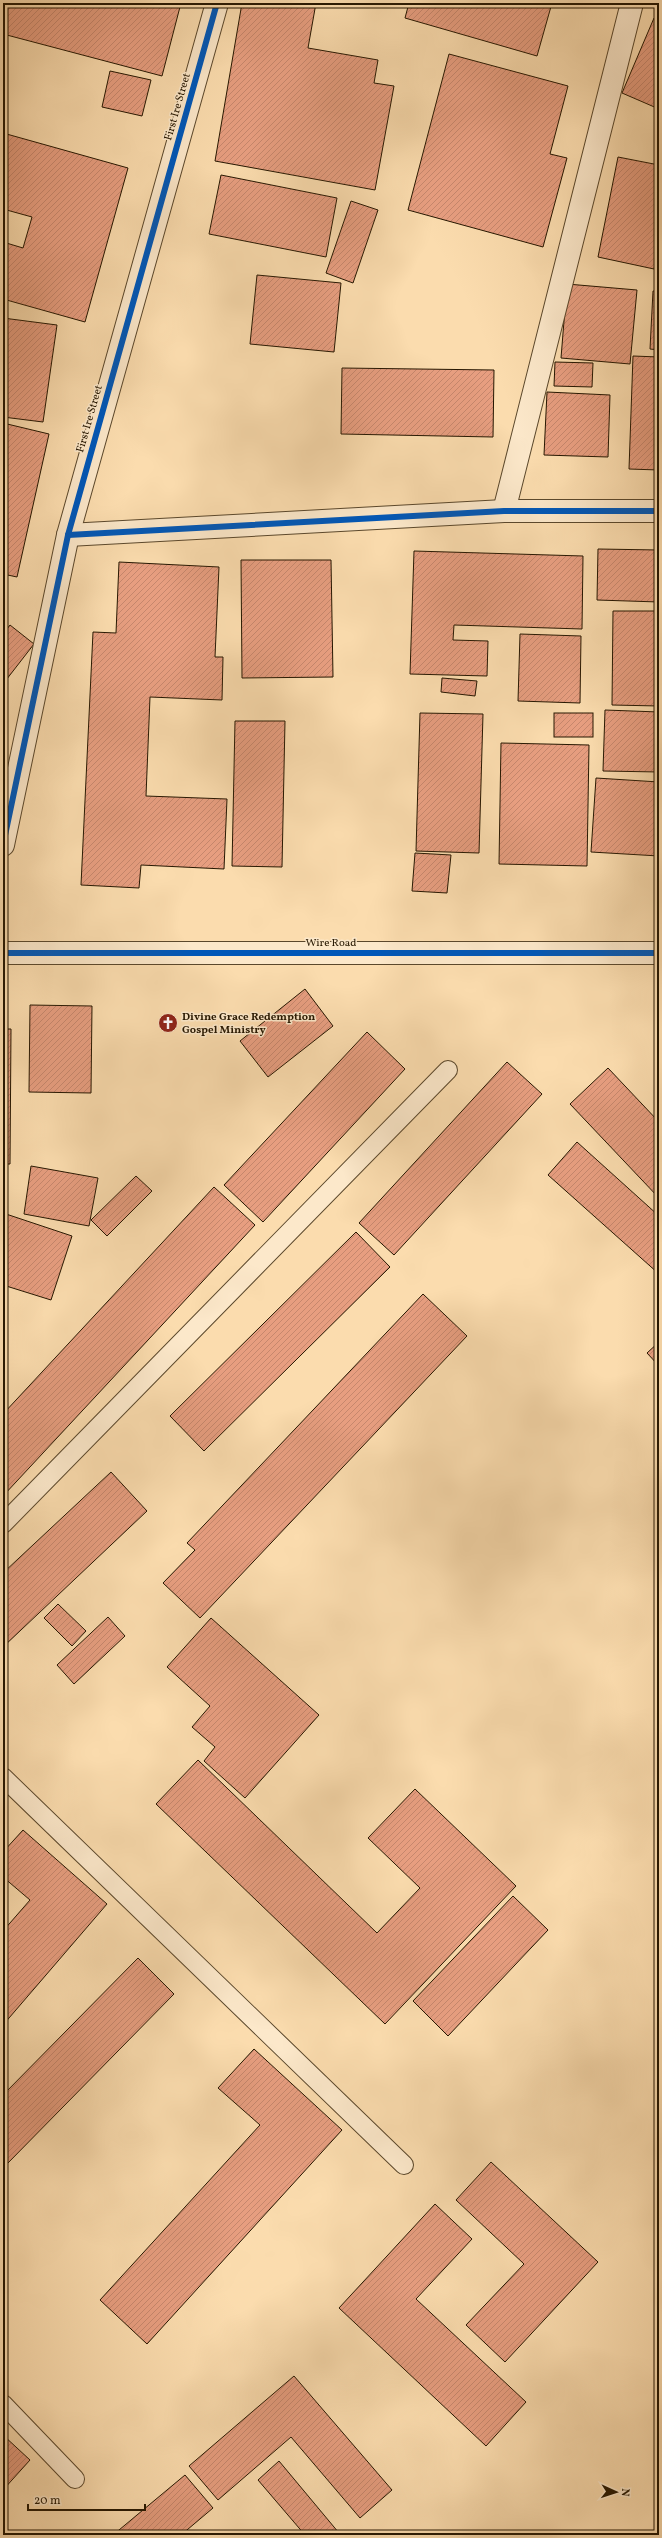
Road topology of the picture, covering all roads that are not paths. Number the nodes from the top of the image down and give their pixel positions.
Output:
1 (217, 3) edge
2 (632, 3) edge
3 (504, 511) junction
4 (659, 511) edge
5 (68, 535) junction
6 (3, 845) edge
7 (3, 953) edge
8 (659, 953) edge
9 (448, 1070) dead end
10 (3, 1524) edge
11 (3, 1777) edge
12 (404, 2165) dead end
13 (3, 2404) edge
14 (75, 2479) dead end

1 - 5 street, First Ire Street
2 - 3 street
3 - 4 street
3 - 5 street
5 - 6 street, First Ire Street
7 - 8 street, Wire Road
9 - 10 lane
11 - 12 lane
13 - 14 lane

